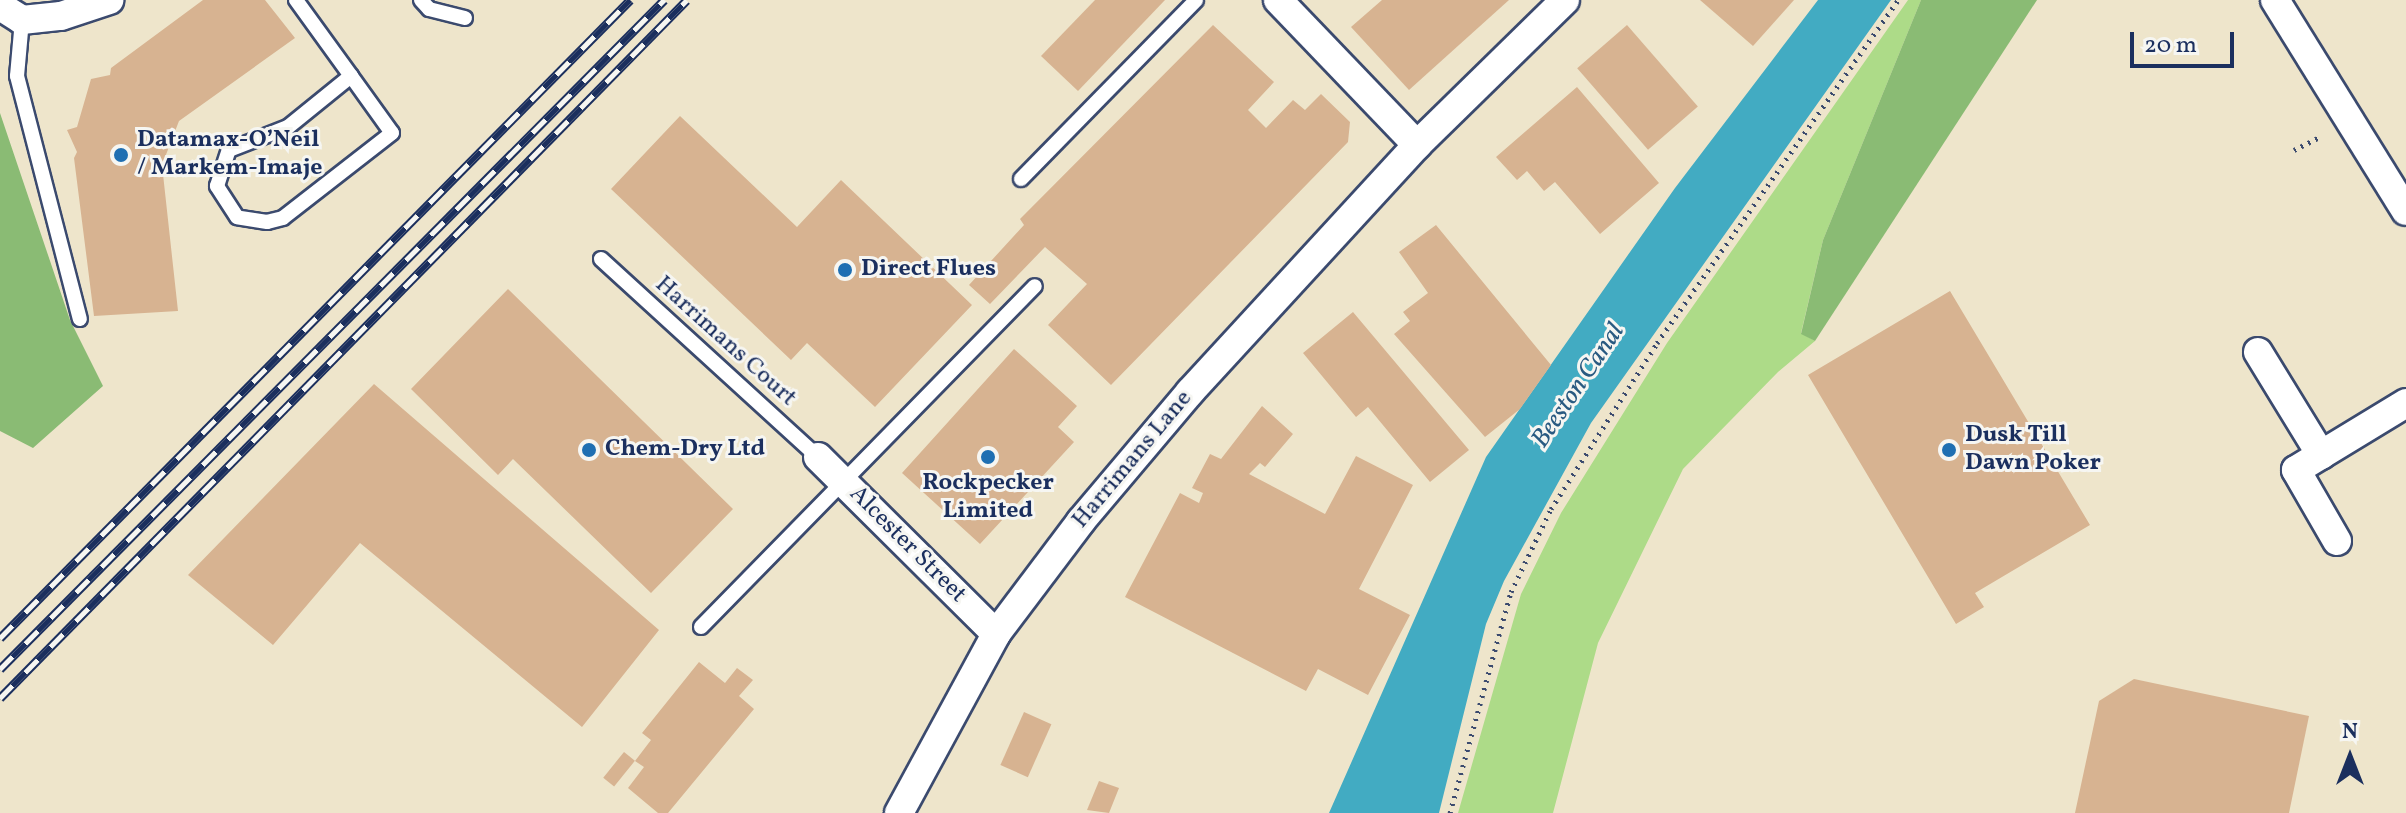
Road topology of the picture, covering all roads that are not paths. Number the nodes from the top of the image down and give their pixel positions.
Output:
1 (109, 0) edge
2 (296, 0) edge
3 (421, 0) edge
4 (1196, 0) edge
5 (1278, 0) edge
6 (1565, 0) edge
7 (2275, 0) edge
8 (11, 13) edge
9 (465, 18) dead end
10 (351, 76) junction
11 (1417, 145) junction
12 (1021, 179) dead end
13 (2406, 211) edge
14 (601, 259) dead end
15 (1035, 286) dead end
16 (80, 319) dead end
17 (2258, 352) dead end
18 (2406, 403) edge
19 (2321, 455) junction
20 (818, 457) joint
21 (843, 482) junction
22 (2337, 541) dead end
23 (701, 627) dead end
24 (996, 634) junction
25 (899, 813) edge

1 - 8 street
2 - 10 lane
3 - 9 lane
4 - 12 lane
5 - 11 street
6 - 11 street, Harrimans Lane
7 - 13 street
8 - 16 lane
10 - 10 lane
11 - 24 street, Harrimans Lane
14 - 20 lane, Harrimans Court
15 - 21 lane
17 - 19 street
18 - 19 street
19 - 22 street
20 - 21 street, Alcester Street
21 - 23 lane
21 - 24 street, Alcester Street
24 - 25 street, Harrimans Lane

